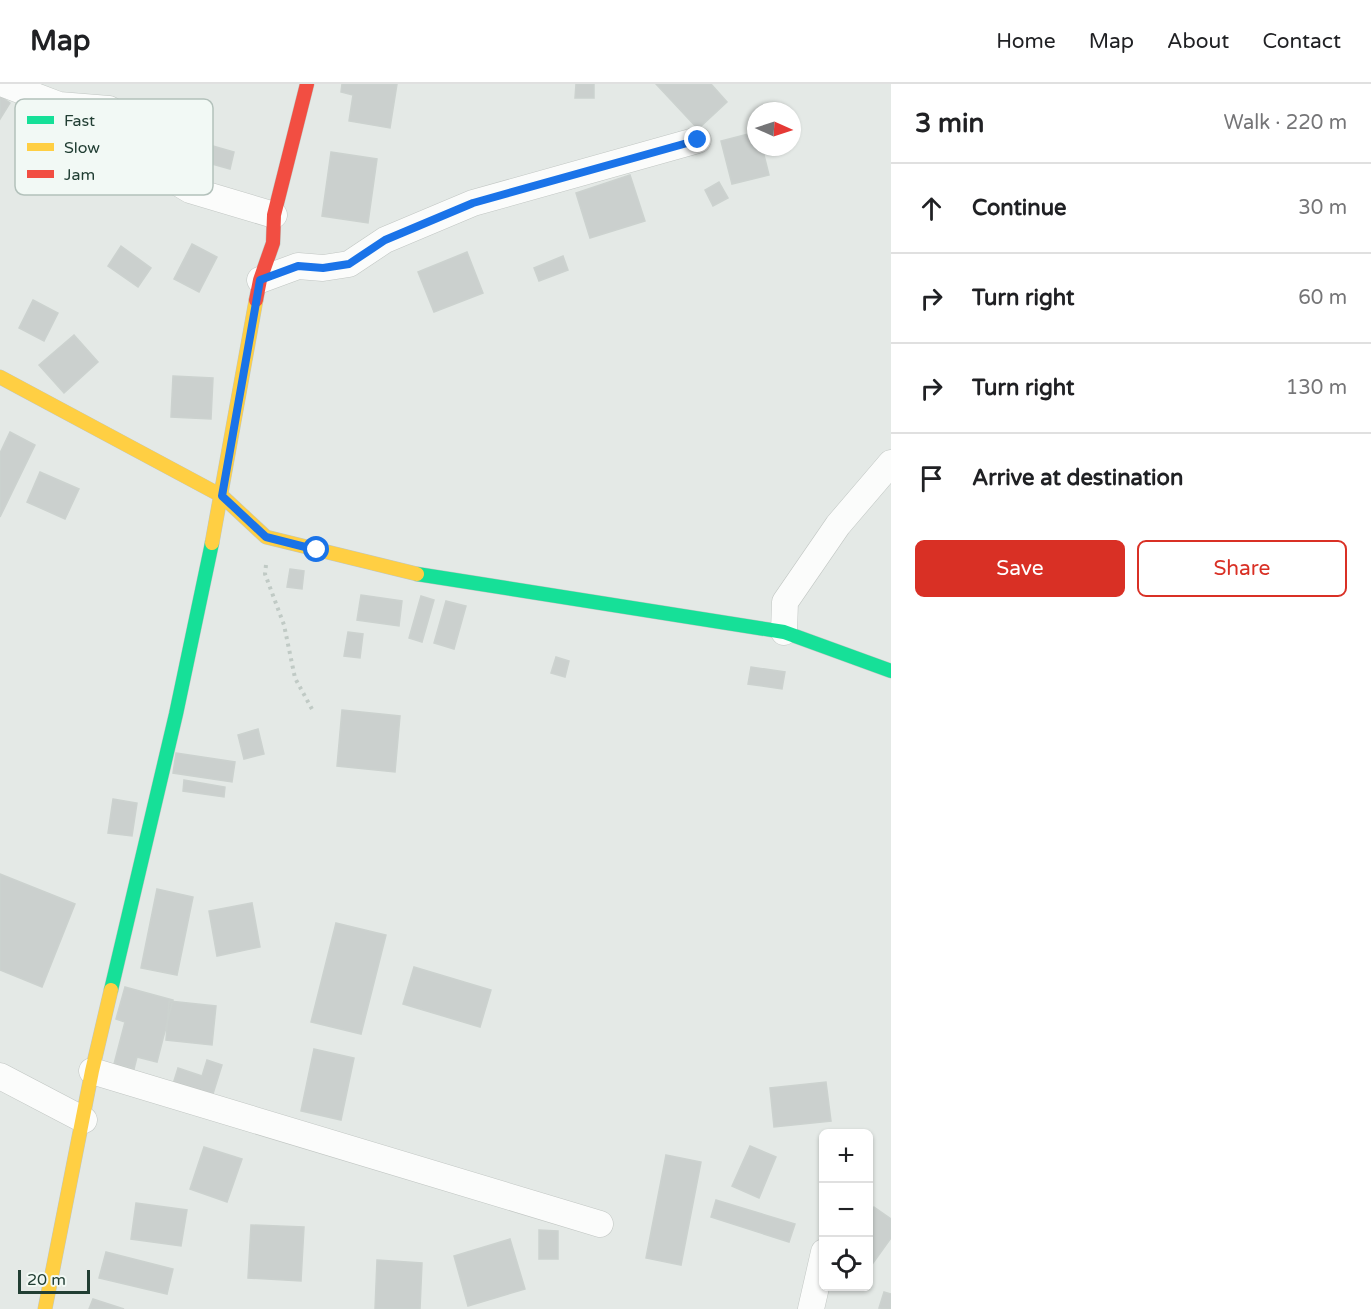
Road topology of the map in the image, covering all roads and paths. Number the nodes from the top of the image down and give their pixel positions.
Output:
1 (4, 84) edge
2 (307, 84) edge
3 (43, 99) edge
4 (698, 140) dead end
5 (207, 195) edge
6 (274, 215) junction
7 (260, 280) junction
8 (0, 376) edge
9 (891, 464) edge
10 (222, 496) junction
11 (266, 537) junction
12 (784, 632) junction
13 (891, 671) edge
14 (313, 711) dead end
15 (92, 1071) junction
16 (0, 1076) edge
17 (84, 1120) junction
18 (600, 1224) dead end
19 (819, 1274) edge
20 (45, 1309) edge
21 (811, 1309) edge

1 - 3 street
2 - 6 street
4 - 7 street
5 - 6 street
6 - 7 street
7 - 10 street
8 - 10 street
9 - 12 street
10 - 11 street
10 - 15 street
11 - 12 street
11 - 14 path
12 - 13 street
15 - 17 street
15 - 18 street
16 - 17 street
17 - 20 street
19 - 21 street

